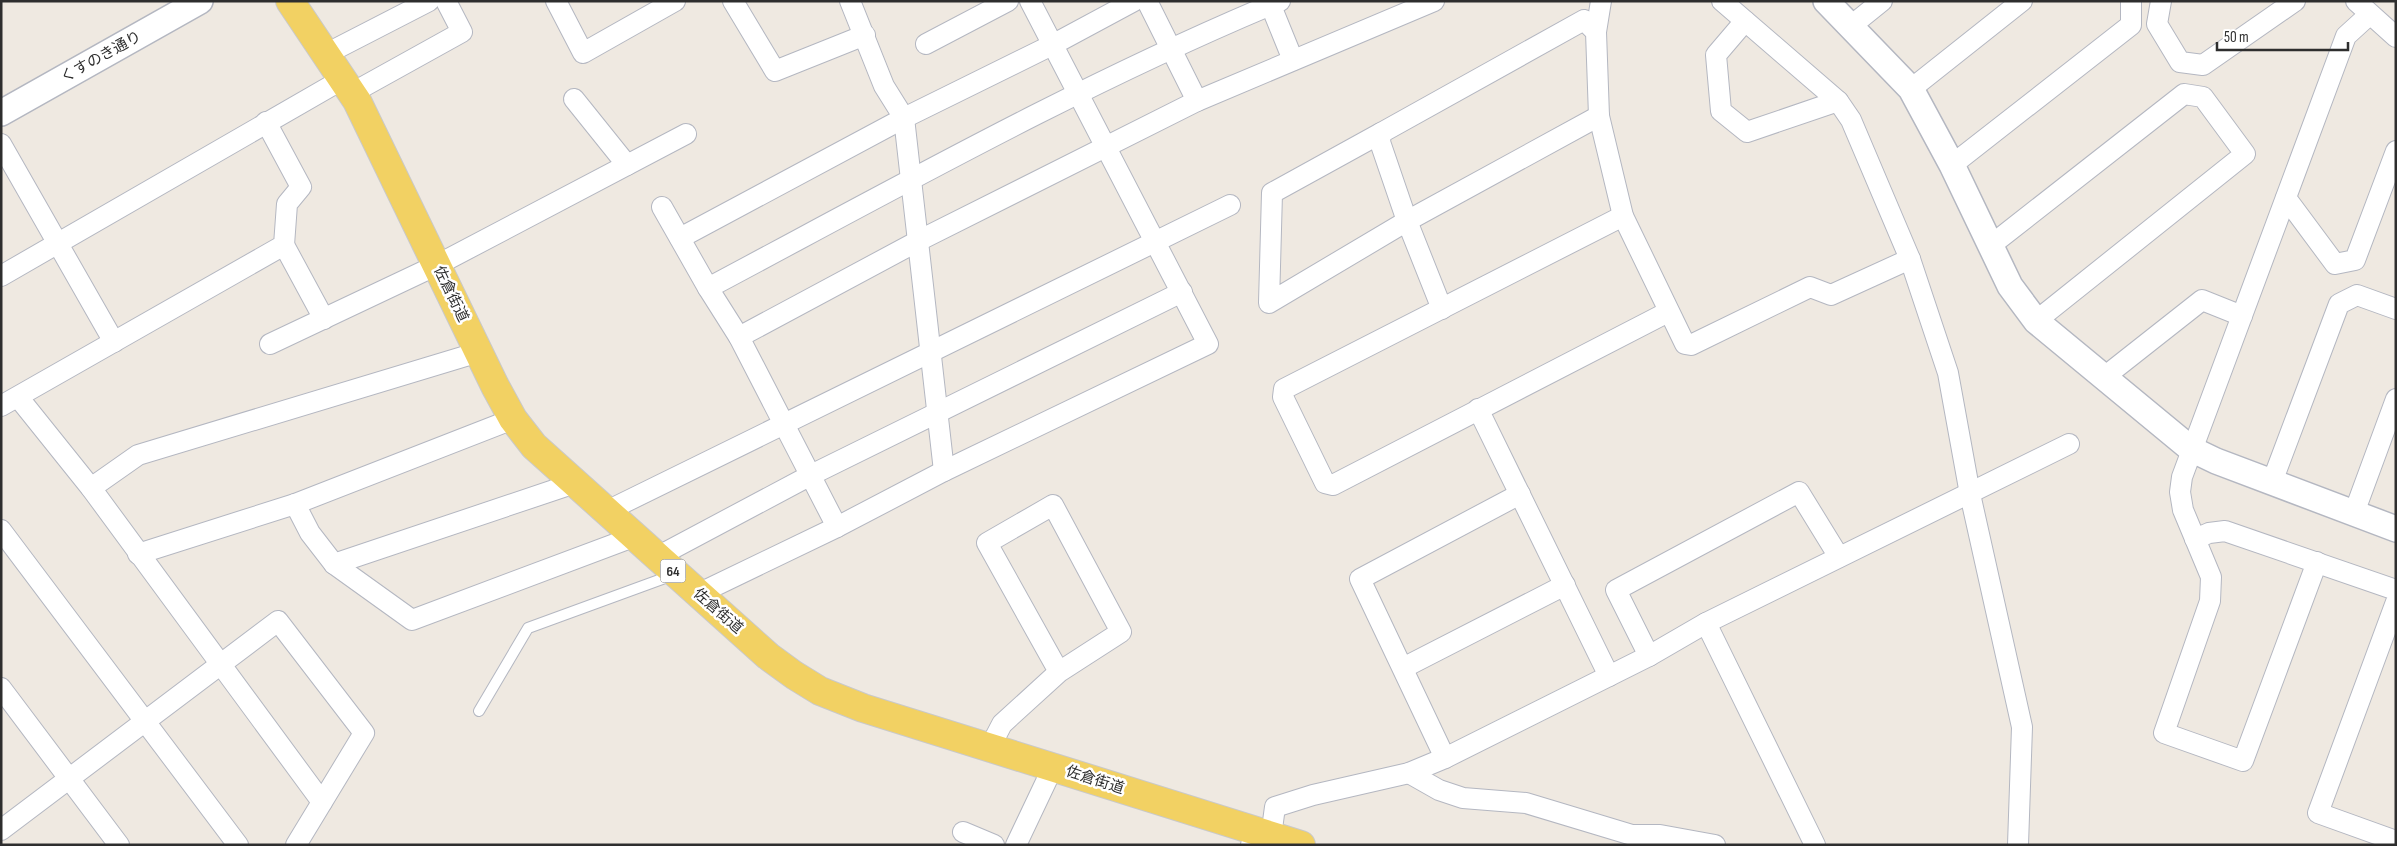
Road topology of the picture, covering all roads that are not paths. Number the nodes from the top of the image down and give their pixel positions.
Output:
1 (200, 1) edge
2 (290, 1) edge
3 (429, 1) edge
4 (446, 1) edge
5 (556, 1) edge
6 (733, 1) edge
7 (850, 1) edge
8 (1008, 1) edge
9 (1030, 1) edge
10 (1134, 1) edge
11 (1147, 1) edge
12 (1434, 1) edge
13 (1602, 1) edge
14 (1722, 1) edge
15 (1826, 1) edge
16 (1882, 1) edge
17 (2022, 1) edge
18 (2132, 1) edge
19 (2161, 1) edge
20 (2295, 1) edge
21 (1273, 2) edge
22 (664, 4) edge
23 (2363, 8) edge
24 (1745, 22) junction
25 (1851, 26) junction
26 (1596, 32) junction
27 (865, 35) junction
28 (2396, 37) edge
29 (926, 44) dead end
30 (1054, 44) junction
31 (1169, 49) junction
32 (326, 54) junction
33 (1293, 60) junction
34 (348, 86) junction
35 (1911, 89) junction
36 (1080, 94) junction
37 (574, 99) dead end
38 (1197, 101) junction
39 (1838, 101) junction
40 (1, 113) edge
41 (1599, 116) junction
42 (904, 118) junction
43 (266, 122) junction
44 (1381, 133) junction
45 (686, 134) dead end
46 (1, 144) edge
47 (1106, 147) junction
48 (2396, 151) edge
49 (1952, 165) junction
50 (627, 166) junction
51 (912, 179) junction
52 (2286, 198) junction
53 (1230, 205) dead end
54 (662, 207) dead end
55 (1623, 216) junction
56 (1407, 221) junction
57 (680, 238) junction
58 (918, 241) junction
59 (1154, 241) junction
60 (58, 245) junction
61 (284, 245) junction
62 (1990, 246) junction
63 (1910, 259) junction
64 (437, 265) junction
65 (1, 276) edge
66 (708, 288) junction
67 (1182, 292) junction
68 (1442, 309) junction
69 (2396, 309) edge
70 (1668, 312) junction
71 (2242, 316) junction
72 (324, 318) junction
73 (2036, 321) junction
74 (739, 337) junction
75 (114, 342) junction
76 (270, 344) dead end
77 (479, 352) junction
78 (930, 352) junction
79 (2103, 378) junction
80 (2396, 399) edge
81 (10, 402) edge
82 (1478, 409) junction
83 (936, 414) junction
84 (513, 419) junction
85 (784, 423) junction
86 (2069, 444) dead end
87 (2191, 449) junction
88 (944, 471) junction
89 (811, 475) junction
90 (2272, 482) junction
91 (575, 483) junction
92 (91, 488) junction
93 (1520, 494) junction
94 (1970, 494) junction
95 (294, 504) junction
96 (607, 511) junction
97 (2354, 513) junction
98 (837, 527) junction
99 (2396, 528) edge
100 (1, 530) edge
101 (636, 536) junction
102 (2195, 539) junction
103 (138, 554) junction
104 (1838, 557) junction
105 (2317, 562) junction
106 (334, 564) junction
107 (667, 566) junction
108 (1565, 585) junction
109 (2396, 590) edge
110 (698, 594) junction
111 (2396, 602) edge
112 (1706, 623) junction
113 (1649, 656) junction
114 (221, 664) junction
115 (1402, 668) junction
116 (1059, 672) junction
117 (1609, 676) junction
118 (1, 688) edge
119 (478, 712) dead end
120 (145, 721) junction
121 (990, 747) junction
122 (1445, 758) junction
123 (1053, 767) junction
124 (1409, 773) junction
125 (69, 778) junction
126 (322, 802) junction
127 (1, 830) edge
128 (963, 832) dead end
129 (1261, 840) edge
130 (2396, 841) edge
131 (119, 845) edge
132 (238, 845) edge
133 (296, 845) edge
134 (994, 845) edge
135 (1016, 845) edge
136 (1301, 845) edge
137 (1716, 845) edge
138 (1814, 845) edge
139 (2018, 845) edge

1 - 40 street, くすのき通り
2 - 32 main road, 佐倉街道 / 64
3 - 32 street
4 - 34 street
5 - 22 street
6 - 27 street
7 - 27 street
8 - 29 street
9 - 30 street
10 - 30 street
11 - 31 street
12 - 33 street
13 - 26 street
14 - 24 street
15 - 25 street
16 - 25 street
17 - 35 street
18 - 49 street
19 - 20 street
21 - 31 street
21 - 33 street
23 - 28 street
23 - 52 street
24 - 39 street
24 - 39 street
25 - 35 street
26 - 41 street
26 - 44 street
27 - 42 street
30 - 36 street
30 - 42 street
31 - 36 street
31 - 38 street
32 - 34 main road, 佐倉街道 / 64
33 - 38 street
34 - 43 street
34 - 64 main road, 佐倉街道 / 64
35 - 49 street
36 - 47 street
36 - 51 street
37 - 50 street
38 - 47 street
39 - 63 street
41 - 55 street
41 - 56 street
42 - 51 street
42 - 57 street
43 - 60 street
43 - 61 street
44 - 56 street
44 - 56 street
45 - 50 street
46 - 60 street
47 - 58 street
47 - 59 street
48 - 52 street
49 - 62 street
50 - 64 street
51 - 58 street
51 - 66 street
52 - 71 street
53 - 59 street
54 - 57 street
55 - 68 street
55 - 70 street
56 - 68 street
57 - 66 street
58 - 74 street
58 - 78 street
59 - 67 street
59 - 78 street
60 - 65 street
60 - 75 street
61 - 72 street
61 - 75 street
62 - 73 street
62 - 73 street
63 - 70 street
63 - 94 street
64 - 72 street
64 - 77 main road, 佐倉街道 / 64
66 - 74 street
67 - 83 street
67 - 88 street
68 - 82 street
69 - 90 street
70 - 82 street
71 - 79 street
71 - 87 street
72 - 76 street
73 - 79 street
74 - 85 street
75 - 81 street
77 - 84 main road, 佐倉街道 / 64
77 - 92 street
78 - 83 street
78 - 85 street
79 - 87 street
80 - 97 street
81 - 92 street
82 - 93 street
83 - 88 street
83 - 89 street
84 - 91 main road, 佐倉街道 / 64
84 - 95 street
85 - 89 street
85 - 96 street
86 - 94 street
87 - 90 street
87 - 102 street
88 - 98 street
89 - 98 street
89 - 107 street
90 - 97 street
91 - 96 main road, 佐倉街道 / 64
91 - 106 street
92 - 103 street
93 - 108 street
93 - 115 street
94 - 104 street
94 - 139 street
95 - 103 street
95 - 106 street
96 - 101 main road, 佐倉街道 / 64
97 - 99 street
98 - 110 street
100 - 120 street
101 - 106 street
101 - 107 main road, 佐倉街道 / 64
102 - 105 street
102 - 105 street
103 - 114 street
104 - 112 street
104 - 113 street
105 - 109 street
107 - 110 main road, 佐倉街道 / 64
107 - 119 lane
108 - 115 street
108 - 117 street
110 - 121 main road, 佐倉街道 / 64
111 - 130 street
112 - 113 street
112 - 138 street
113 - 117 street
114 - 120 street
114 - 126 street
114 - 126 street
115 - 122 street
116 - 116 street
116 - 121 street
117 - 122 street
118 - 125 street
120 - 125 street
120 - 132 street
121 - 123 main road, 佐倉街道 / 64
122 - 124 street
123 - 129 main road, 佐倉街道 / 64
123 - 135 street
124 - 129 street
124 - 137 street
125 - 127 street
125 - 131 street
126 - 133 street
128 - 134 street
129 - 136 main road, 佐倉街道 / 64

